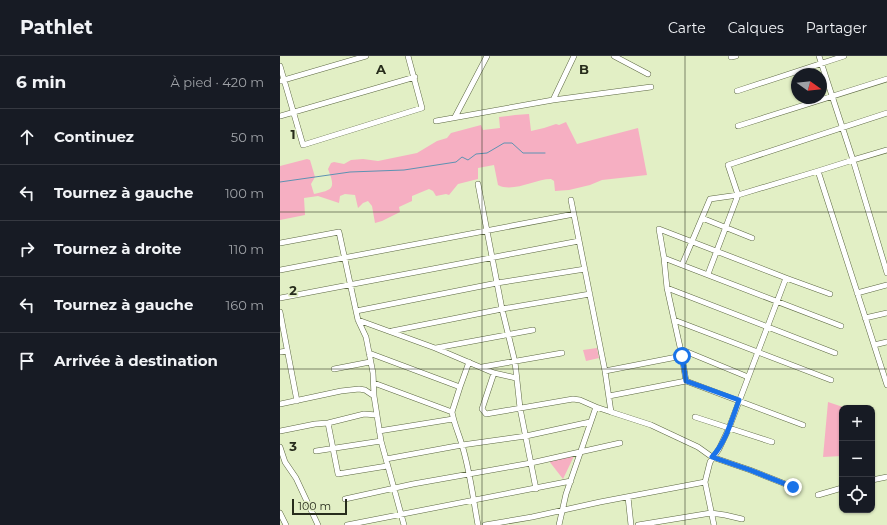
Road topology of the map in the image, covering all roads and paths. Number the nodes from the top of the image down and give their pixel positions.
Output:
1 (366, 56) edge
2 (408, 56) edge
3 (487, 56) edge
4 (574, 56) edge
5 (614, 56) edge
6 (819, 56) edge
7 (844, 56) edge
8 (822, 63) junction
9 (280, 66) edge
10 (648, 74) dead end
11 (415, 77) junction
12 (887, 79) edge
13 (282, 81) edge
14 (651, 87) dead end
15 (737, 91) dead end
16 (833, 96) junction
17 (553, 100) junction
18 (293, 113) junction
19 (887, 113) edge
20 (280, 116) edge
21 (455, 117) junction
22 (436, 121) dead end
23 (738, 126) dead end
24 (843, 127) junction
25 (887, 150) edge
26 (853, 160) junction
27 (818, 171) junction
28 (478, 184) dead end
29 (738, 195) junction
30 (571, 200) dead end
31 (574, 214) junction
32 (702, 218) junction
33 (726, 227) junction
34 (487, 231) junction
35 (752, 238) dead end
36 (579, 241) junction
37 (692, 241) junction
38 (280, 243) edge
39 (717, 251) junction
40 (492, 257) junction
41 (345, 258) junction
42 (664, 258) junction
43 (682, 265) junction
44 (585, 269) junction
45 (280, 270) edge
46 (887, 273) edge
47 (708, 274) junction
48 (786, 278) junction
49 (497, 283) junction
50 (350, 284) junction
51 (887, 285) edge
52 (667, 288) junction
53 (857, 293) junction
54 (590, 294) junction
55 (830, 294) dead end
56 (280, 298) edge
57 (777, 302) junction
58 (502, 309) junction
59 (356, 310) junction
60 (280, 312) edge
61 (887, 313) edge
62 (865, 318) junction
63 (358, 320) junction
64 (674, 320) junction
65 (281, 325) edge
66 (841, 326) dead end
67 (768, 327) junction
68 (533, 330) dead end
69 (392, 332) junction
70 (509, 334) junction
71 (887, 342) edge
72 (874, 346) junction
73 (435, 348) junction
74 (680, 349) junction
75 (287, 351) junction
76 (280, 352) edge
77 (757, 352) junction
78 (369, 353) junction
79 (835, 353) dead end
80 (562, 354) dead end
81 (682, 356) junction
82 (370, 362) junction
83 (469, 362) junction
84 (515, 362) junction
85 (482, 367) junction
86 (334, 369) dead end
87 (605, 371) junction
88 (494, 373) junction
89 (748, 377) junction
90 (516, 378) junction
91 (831, 380) dead end
92 (686, 381) junction
93 (374, 383) junction
94 (887, 385) edge
95 (460, 387) junction
96 (374, 396) junction
97 (609, 396) junction
98 (739, 400) junction
99 (297, 401) junction
100 (280, 404) edge
101 (596, 407) junction
102 (520, 408) junction
103 (452, 412) junction
104 (611, 412) junction
105 (377, 415) junction
106 (695, 417) dead end
107 (453, 419) junction
108 (590, 422) junction
109 (328, 423) junction
110 (803, 425) dead end
111 (729, 428) junction
112 (280, 431) edge
113 (379, 431) junction
114 (526, 436) junction
115 (380, 441) junction
116 (772, 442) dead end
117 (620, 444) dead end
118 (462, 445) junction
119 (280, 447) edge
120 (332, 447) junction
121 (316, 451) dead end
122 (580, 452) junction
123 (712, 457) junction
124 (386, 459) junction
125 (531, 463) junction
126 (387, 466) junction
127 (469, 473) junction
128 (887, 477) edge
129 (875, 479) edge
130 (571, 481) junction
131 (705, 482) junction
132 (793, 487) dead end
133 (394, 488) junction
134 (536, 489) junction
135 (839, 489) edge
136 (818, 495) dead end
137 (628, 497) junction
138 (345, 499) dead end
139 (473, 500) junction
140 (562, 510) junction
141 (280, 513) edge
142 (710, 513) junction
143 (402, 515) junction
144 (742, 519) dead end
145 (286, 525) edge
146 (318, 525) edge
147 (347, 525) edge
148 (404, 525) edge
149 (478, 525) edge
150 (485, 525) edge
151 (559, 525) edge
152 (632, 525) edge
153 (638, 525) edge
154 (714, 525) edge

1 - 13 street
2 - 11 street
3 - 21 street
4 - 17 street
5 - 10 street
6 - 8 street
7 - 8 street
8 - 15 street
8 - 16 street
9 - 13 street
11 - 18 street
11 - 18 street
12 - 16 street
13 - 18 street
14 - 17 street
16 - 23 street
16 - 24 street
17 - 21 street
18 - 20 street
19 - 24 street
21 - 22 street
24 - 26 street
24 - 29 street
25 - 26 street
26 - 27 street
26 - 46 street
27 - 29 street
27 - 53 street
28 - 34 street
29 - 32 street
29 - 33 street
30 - 31 street
31 - 34 street
31 - 36 street
32 - 33 street
32 - 37 street
33 - 35 street
33 - 39 street
34 - 40 street
34 - 41 street
36 - 40 street
36 - 44 street
37 - 39 street
37 - 42 street
37 - 43 street
38 - 41 street
39 - 47 street
39 - 48 street
40 - 49 street
40 - 50 street
41 - 45 street
41 - 50 street
42 - 43 street
42 - 52 street
43 - 47 street
44 - 49 street
44 - 54 street
47 - 57 street
48 - 55 street
48 - 57 street
49 - 58 street
49 - 59 street
50 - 56 street
50 - 59 street
51 - 53 street
52 - 64 street
52 - 67 street
53 - 62 street
54 - 58 street
54 - 87 street
57 - 66 street
57 - 67 street
58 - 69 street
58 - 70 street
59 - 63 street
60 - 65 street
61 - 62 street
62 - 72 street
63 - 69 street
63 - 78 street
64 - 74 street
64 - 77 street
65 - 75 street
67 - 77 street
67 - 79 street
68 - 70 street
69 - 73 street
70 - 73 street
70 - 84 street
71 - 72 street
72 - 94 street
73 - 83 street
74 - 81 street
74 - 89 street
75 - 76 street
75 - 99 street
77 - 89 street
77 - 91 street
78 - 82 street
78 - 95 street
80 - 84 street
81 - 87 street
81 - 92 street
82 - 86 street
82 - 93 street
83 - 85 street
83 - 95 street
84 - 85 street
84 - 90 street
85 - 88 street
87 - 97 street
88 - 90 street
88 - 102 street
89 - 98 street
90 - 102 street
92 - 97 street
92 - 98 street
93 - 96 street
93 - 103 street
95 - 103 street
96 - 99 street
96 - 105 street
97 - 104 street
98 - 110 street
98 - 111 street
99 - 100 street
101 - 102 street
101 - 104 street
101 - 108 street
102 - 114 street
103 - 107 street
104 - 123 street
105 - 109 street
105 - 113 street
106 - 111 street
107 - 113 street
107 - 118 street
108 - 114 street
108 - 122 street
109 - 112 street
109 - 120 street
111 - 116 street
111 - 123 street
113 - 115 street
114 - 118 street
114 - 125 street
115 - 120 street
115 - 124 street
117 - 122 street
118 - 124 street
118 - 127 street
119 - 146 street
120 - 121 street
120 - 126 street
122 - 125 street
122 - 130 street
123 - 131 street
123 - 132 street
124 - 126 street
125 - 127 street
125 - 134 street
126 - 133 street
127 - 133 street
127 - 139 street
128 - 129 street
130 - 134 street
130 - 140 street
131 - 137 street
131 - 142 street
133 - 138 street
133 - 143 street
134 - 139 street
135 - 136 street
137 - 140 street
137 - 152 street
139 - 143 street
139 - 149 street
140 - 150 street
140 - 151 street
141 - 145 street
142 - 144 street
142 - 153 street
142 - 154 street
143 - 147 street
143 - 148 street

